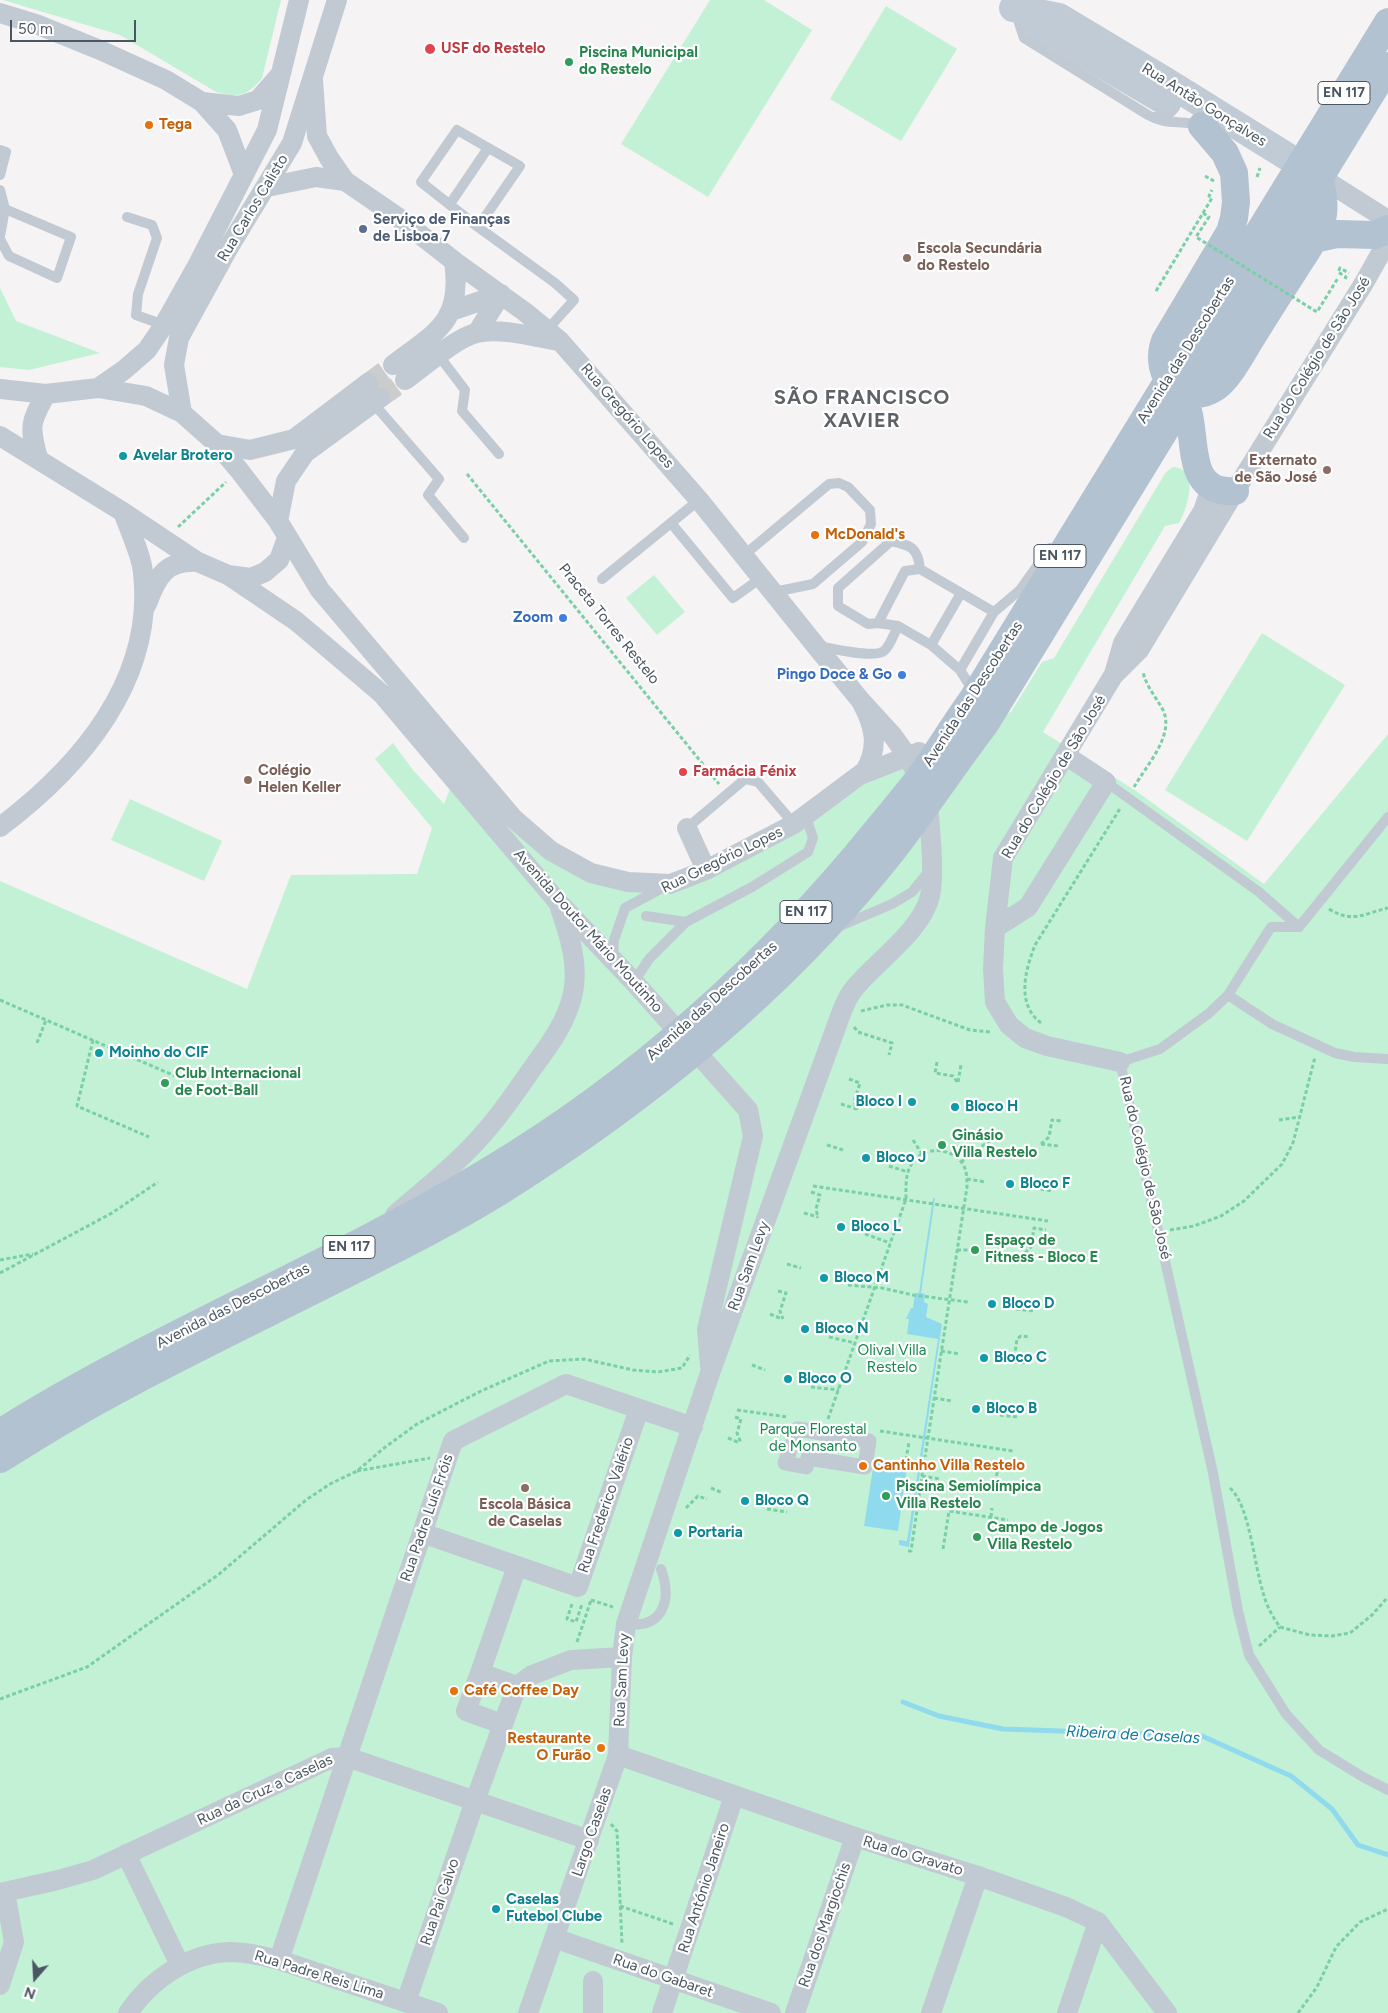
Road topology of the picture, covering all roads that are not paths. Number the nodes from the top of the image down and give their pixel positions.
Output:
1 (299, 0) edge
2 (337, 0) edge
3 (1010, 3) edge
4 (0, 12) edge
5 (1388, 22) edge
6 (1388, 66) edge
7 (282, 72) junction
8 (313, 80) junction
9 (1173, 96) junction
10 (202, 102) junction
11 (1148, 114) junction
12 (1202, 126) junction
13 (488, 148) junction
14 (0, 150) edge
15 (1310, 171) junction
16 (244, 172) junction
17 (0, 175) edge
18 (345, 181) junction
19 (267, 187) junction
20 (0, 190) edge
21 (450, 204) junction
22 (5, 209) junction
23 (127, 216) dead end
24 (1268, 218) junction
25 (1388, 220) edge
26 (478, 227) junction
27 (1388, 229) edge
28 (1230, 232) junction
29 (0, 238) edge
30 (1314, 239) junction
31 (1388, 240) edge
32 (454, 261) junction
33 (501, 294) junction
34 (451, 311) junction
35 (164, 325) junction
36 (477, 333) junction
37 (554, 336) junction
38 (439, 356) junction
39 (393, 365) tunnel mouth
40 (405, 380) tunnel mouth
41 (98, 388) junction
42 (0, 389) edge
43 (1178, 390) junction
44 (371, 393) junction
45 (46, 394) junction
46 (182, 414) junction
47 (0, 436) edge
48 (217, 444) junction
49 (499, 454) dead end
50 (1194, 456) junction
51 (38, 458) junction
52 (1136, 477) junction
53 (1223, 489) junction
54 (699, 500) junction
55 (123, 512) junction
56 (672, 522) junction
57 (1077, 529) junction
58 (282, 530) junction
59 (464, 538) dead end
60 (743, 556) junction
61 (198, 562) junction
62 (920, 569) junction
63 (228, 575) junction
64 (602, 579) dead end
65 (768, 585) junction
66 (961, 594) junction
67 (994, 612) junction
68 (144, 613) junction
69 (878, 623) junction
70 (898, 626) junction
71 (931, 645) junction
72 (816, 646) junction
73 (960, 670) junction
74 (972, 700) junction
75 (861, 701) junction
76 (1065, 755) junction
77 (914, 767) junction
78 (858, 776) junction
79 (1106, 782) junction
80 (928, 804) junction
81 (1388, 817) edge
82 (800, 821) junction
83 (0, 827) edge
84 (687, 828) joint
85 (578, 867) junction
86 (931, 868) junction
87 (706, 870) junction
88 (670, 884) junction
89 (553, 895) junction
90 (646, 916) dead end
91 (686, 922) junction
92 (1299, 927) junction
93 (995, 928) junction
94 (816, 936) junction
95 (612, 959) junction
96 (634, 982) junction
97 (1228, 995) junction
98 (688, 1042) junction
99 (1388, 1059) edge
100 (1120, 1062) junction
101 (373, 1235) junction
102 (710, 1373) junction
103 (639, 1409) junction
104 (693, 1427) junction
105 (0, 1433) edge
106 (824, 1434) joint
107 (0, 1459) edge
108 (422, 1534) junction
109 (517, 1566) junction
110 (661, 1568) dead end
111 (627, 1618) junction
112 (622, 1657) junction
113 (480, 1673) junction
114 (517, 1686) junction
115 (502, 1724) junction
116 (618, 1755) junction
117 (348, 1756) junction
118 (1388, 1790) edge
119 (734, 1796) junction
120 (474, 1801) junction
121 (856, 1838) junction
122 (589, 1840) junction
123 (126, 1854) junction
124 (978, 1876) junction
125 (3, 1893) edge
126 (1098, 1922) junction
127 (554, 1938) junction
128 (279, 1960) junction
129 (180, 1965) junction
130 (674, 1979) junction
131 (593, 1981) dead end
132 (0, 1985) edge
133 (406, 2002) junction
134 (128, 2013) edge
135 (438, 2013) edge
136 (528, 2013) edge
137 (593, 2013) edge
138 (662, 2013) edge
139 (771, 2013) edge
140 (795, 2013) edge
141 (931, 2013) edge
142 (1067, 2013) edge
143 (1167, 2013) edge

1 - 7 street, Rua Carlos Calisto
2 - 8 street, Rua Carlos Calisto
3 - 9 main road, Rua Antão Gonçalves
3 - 11 lane
4 - 10 street
5 - 15 main road, Avenida das Descobertas / EN 117
6 - 15 main road, Avenida das Descobertas
7 - 10 street
7 - 16 street, Rua Carlos Calisto
8 - 18 street
8 - 19 street, Rua Carlos Calisto
9 - 11 lane
9 - 12 main road, Rua Antão Gonçalves
9 - 15 main road, Rua Antão Gonçalves
10 - 16 street
11 - 12 lane
12 - 28 main road
13 - 21 lane
13 - 21 lane
13 - 26 lane
14 - 17 lane
15 - 24 main road, Avenida das Descobertas / EN 117
15 - 25 street, Rua Antão Gonçalves
15 - 30 main road
15 - 43 main road, Avenida das Descobertas
16 - 35 street, Rua Carlos Calisto
18 - 19 street
18 - 32 street, Rua Gregório Lopes
19 - 46 street, Rua Carlos Calisto
20 - 22 lane
21 - 26 lane
22 - 29 lane
22 - 29 lane
23 - 35 lane
24 - 28 main road
24 - 43 main road, Avenida das Descobertas / EN 117
26 - 37 lane
27 - 30 main road
28 - 43 main road
30 - 43 main road
31 - 53 street, Rua do Colégio de São José
32 - 33 street, Rua Gregório Lopes
32 - 34 street
33 - 34 street
33 - 36 street
33 - 37 street, Rua Gregório Lopes
34 - 39 street
35 - 41 street, Rua Carlos Calisto
36 - 37 street
36 - 38 street
37 - 54 street, Rua Gregório Lopes
38 - 40 street
38 - 49 lane
41 - 45 street, Avenida Doutor Mário Moutinho
41 - 46 street, Avenida Doutor Mário Moutinho
42 - 45 street, Avenida Doutor Mário Moutinho
43 - 50 main road
43 - 52 main road, Avenida das Descobertas
43 - 57 main road, Avenida das Descobertas / EN 117
44 - 48 street
44 - 58 street
44 - 59 lane
45 - 51 street
46 - 48 street, Avenida Doutor Mário Moutinho
47 - 51 street, Avenida Doutor Mário Moutinho
48 - 58 street, Avenida Doutor Mário Moutinho
50 - 52 main road
50 - 53 main road
51 - 55 street, Avenida Doutor Mário Moutinho
52 - 80 main road, Avenida das Descobertas
53 - 76 street, Rua do Colégio de São José
54 - 56 lane, Praceta Torres Restelo
54 - 60 street, Rua Gregório Lopes
55 - 61 street, Avenida Doutor Mário Moutinho
55 - 68 street
56 - 64 lane, Praceta Torres Restelo
56 - 65 lane
57 - 67 lane
57 - 74 main road, Avenida das Descobertas / EN 117
58 - 63 street, Avenida Doutor Mário Moutinho
58 - 85 street, Avenida Doutor Mário Moutinho
60 - 65 street, Rua Gregório Lopes
60 - 65 lane
61 - 63 street, Avenida Doutor Mário Moutinho
61 - 68 street
62 - 66 lane
62 - 69 lane
62 - 69 lane
63 - 89 street, Avenida Doutor Mário Moutinho
65 - 72 street, Rua Gregório Lopes
66 - 67 lane
66 - 71 lane
67 - 73 lane
68 - 83 street
69 - 70 lane
70 - 71 lane
70 - 72 lane
71 - 73 lane
72 - 75 street, Rua Gregório Lopes
73 - 74 lane
74 - 77 main road, Avenida das Descobertas / EN 117
75 - 77 street, Rua Gregório Lopes
75 - 78 street, Rua Gregório Lopes
76 - 79 street
76 - 93 street, Rua do Colégio de São José
77 - 78 street
77 - 80 main road
77 - 98 main road, Avenida das Descobertas / EN 117
78 - 82 street, Rua Gregório Lopes
79 - 92 lane
79 - 93 street
80 - 86 street, Rua Sam Levy
80 - 94 main road, Avenida das Descobertas
81 - 92 lane
82 - 84 lane
82 - 87 street, Rua Gregório Lopes
82 - 91 lane
84 - 87 street
85 - 88 street, Avenida Doutor Mário Moutinho
85 - 89 street
86 - 94 lane
86 - 102 street, Rua Sam Levy
87 - 88 street, Rua Gregório Lopes
88 - 95 lane, Rua Gregório Lopes
89 - 95 street, Avenida Doutor Mário Moutinho
89 - 101 street
90 - 91 lane
91 - 96 lane
92 - 97 lane
93 - 100 street, Rua do Colégio de São José
94 - 98 main road, Avenida das Descobertas
95 - 96 street, Avenida Doutor Mário Moutinho
96 - 98 street, Avenida Doutor Mário Moutinho
97 - 99 lane
97 - 100 lane
98 - 101 main road, Avenida das Descobertas / EN 117
98 - 102 street, Avenida Doutor Mário Moutinho
98 - 107 main road, Avenida das Descobertas
100 - 118 lane, Rua do Colégio de São José
101 - 105 main road, Avenida das Descobertas / EN 117
102 - 104 street, Rua Sam Levy
103 - 104 street, Rua Padre Luís Fróis
103 - 108 street, Rua Padre Luís Fróis
103 - 109 street, Rua Frederico Valério
104 - 111 street, Rua Sam Levy
106 - 106 street
108 - 109 street, Rua Frederico Valério
108 - 117 street, Rua Padre Luís Fróis
109 - 113 street
110 - 111 lane
111 - 112 street, Rua Sam Levy
112 - 114 street
112 - 116 street, Rua Sam Levy
113 - 114 street
113 - 115 street
114 - 115 street, Rua Pai Calvo
115 - 120 street, Rua Pai Calvo
116 - 119 street, Rua do Gravato
116 - 122 street, Largo Caselas
117 - 120 street, Rua da Cruz a Caselas
117 - 123 street, Rua da Cruz a Caselas
117 - 128 street, Rua Padre Luís Fróis
119 - 121 street, Rua do Gravato
119 - 130 street, Rua António Janeiro
120 - 122 street, Rua da Cruz a Caselas
120 - 133 street, Rua Pai Calvo
121 - 124 street, Rua do Gravato
121 - 140 street, Rua dos Margiochis
122 - 127 street, Largo Caselas
123 - 125 street, Rua da Cruz a Caselas
123 - 129 street
124 - 126 street, Rua do Gravato
124 - 141 street
125 - 132 street
126 - 142 street
126 - 143 street, Rua do Gravato
127 - 130 street, Rua do Gabaret
127 - 136 street
128 - 129 street, Rua Padre Reis Lima
128 - 133 street, Rua Padre Reis Lima
129 - 134 street, Rua Padre Reis Lima
130 - 138 street, Rua António Janeiro
130 - 139 street, Rua do Gabaret
131 - 137 street
133 - 135 street, Rua Padre Reis Lima

